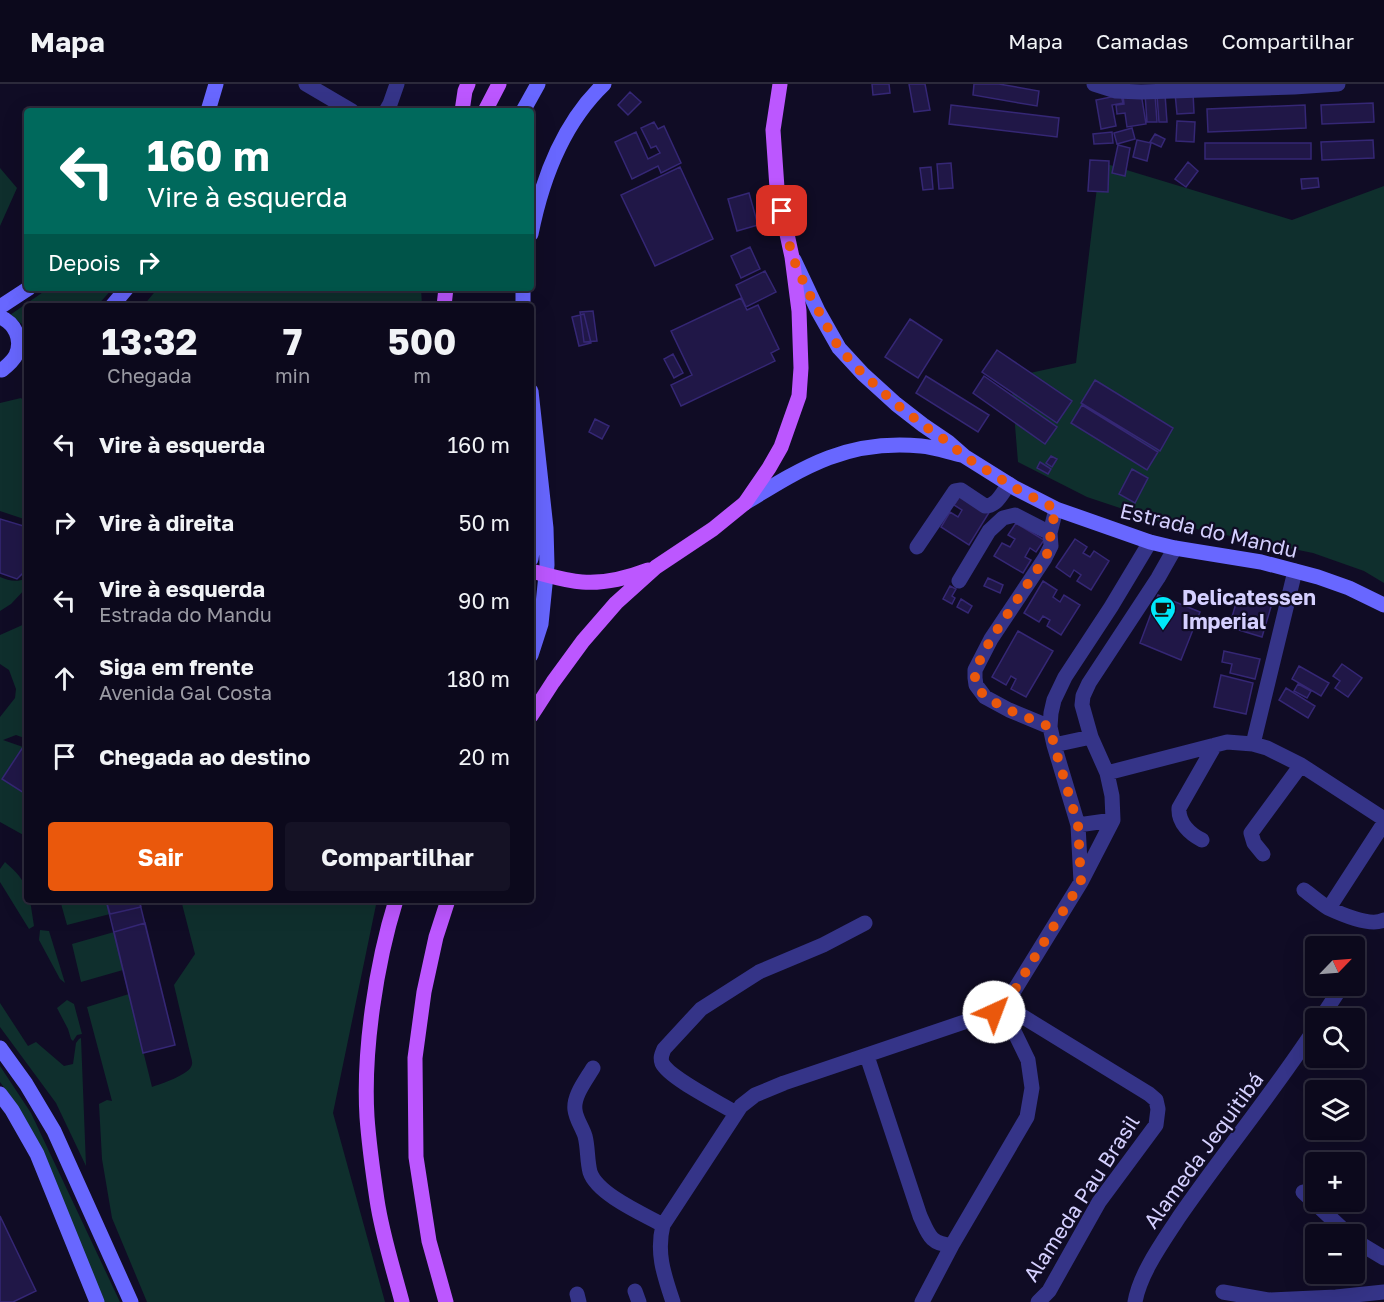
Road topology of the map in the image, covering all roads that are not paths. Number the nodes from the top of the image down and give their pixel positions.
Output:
1 (216, 84) edge
2 (397, 84) edge
3 (468, 84) edge
4 (499, 84) edge
5 (538, 84) edge
6 (603, 84) edge
7 (772, 84) edge
8 (780, 84) edge
9 (1094, 84) edge
10 (1338, 84) edge
11 (314, 86) edge
12 (207, 108) edge
13 (347, 108) edge
14 (388, 108) edge
15 (462, 108) edge
16 (487, 108) edge
17 (525, 108) edge
18 (773, 130) junction
19 (534, 218) edge
20 (792, 256) junction
21 (24, 291) edge
22 (124, 291) edge
23 (114, 303) edge
24 (0, 307) edge
25 (0, 317) edge
26 (24, 360) edge
27 (1, 371) edge
28 (534, 419) edge
29 (964, 456) junction
30 (1009, 484) junction
31 (541, 485) junction
32 (745, 503) junction
33 (1056, 509) junction
34 (1050, 533) junction
35 (534, 537) edge
36 (1150, 542) junction
37 (917, 547) dead end
38 (1175, 548) junction
39 (656, 567) junction
40 (1295, 571) junction
41 (534, 572) edge
42 (547, 575) junction
43 (959, 581) dead end
44 (1384, 606) edge
45 (534, 646) edge
46 (534, 711) edge
47 (1050, 727) junction
48 (1091, 737) junction
49 (1253, 744) junction
50 (1054, 745) junction
51 (1215, 745) junction
52 (1301, 765) junction
53 (1107, 773) junction
54 (1384, 819) edge
55 (1113, 820) junction
56 (1384, 824) edge
57 (1078, 825) junction
58 (1202, 840) dead end
59 (1263, 854) dead end
60 (1081, 882) junction
61 (1304, 890) dead end
62 (395, 903) edge
63 (447, 903) edge
64 (1329, 908) junction
65 (1384, 920) edge
66 (865, 923) dead end
67 (1009, 999) junction
68 (994, 1012) junction
69 (1013, 1017) junction
70 (1305, 1043) edge
71 (0, 1048) edge
72 (867, 1056) junction
73 (593, 1068) dead end
74 (0, 1094) edge
75 (736, 1113) junction
76 (1303, 1192) dead end
77 (1337, 1224) edge
78 (663, 1225) junction
79 (952, 1245) junction
80 (1365, 1247) edge
81 (1384, 1258) edge
82 (1223, 1292) dead end
83 (1384, 1292) edge
84 (1336, 1299) edge
85 (97, 1302) edge
86 (131, 1302) edge
87 (402, 1302) edge
88 (446, 1302) edge
89 (672, 1302) edge
90 (922, 1302) edge
91 (1038, 1302) edge
92 (1134, 1302) edge

1 - 12 main road
2 - 14 street
3 - 15 main road
4 - 16 main road
5 - 17 main road
6 - 19 main road
7 - 18 main road
8 - 18 main road
9 - 10 street
11 - 13 street
18 - 20 main road
20 - 29 main road, Estrada do Mandu
20 - 32 main road
21 - 24 main road
22 - 23 main road
25 - 27 main road
26 - 27 main road
28 - 31 main road
29 - 30 main road, Estrada do Mandu
29 - 32 main road, Estrada do Mandu
30 - 33 main road, Estrada do Mandu
30 - 37 street
31 - 35 main road
31 - 42 main road
32 - 39 main road
33 - 34 street
33 - 36 main road, Estrada do Mandu
34 - 43 street
34 - 47 street
36 - 38 main road, Estrada do Mandu
36 - 47 street
38 - 40 main road, Estrada do Mandu
38 - 48 street
39 - 42 main road
39 - 46 main road
40 - 44 main road, Estrada do Mandu
40 - 49 street
41 - 42 main road
42 - 45 main road
47 - 50 street
48 - 50 street
48 - 53 street
49 - 51 street
49 - 52 street
50 - 57 street
51 - 53 street
51 - 58 street
52 - 54 street
52 - 59 street
53 - 55 street
55 - 57 street
55 - 60 street
56 - 64 street
57 - 60 street
60 - 67 street
61 - 64 street
62 - 87 main road
63 - 88 main road
64 - 65 street
66 - 75 street
67 - 68 street
67 - 69 street
68 - 69 street
68 - 72 street
69 - 79 street
69 - 91 street, Alameda Pau Brasil
70 - 92 street, Alameda Jequitibá
71 - 86 main road
72 - 75 street
72 - 79 street
73 - 78 street
74 - 85 main road
75 - 78 street
76 - 77 street
78 - 89 street
79 - 90 street
80 - 81 street
82 - 84 street
83 - 84 street

